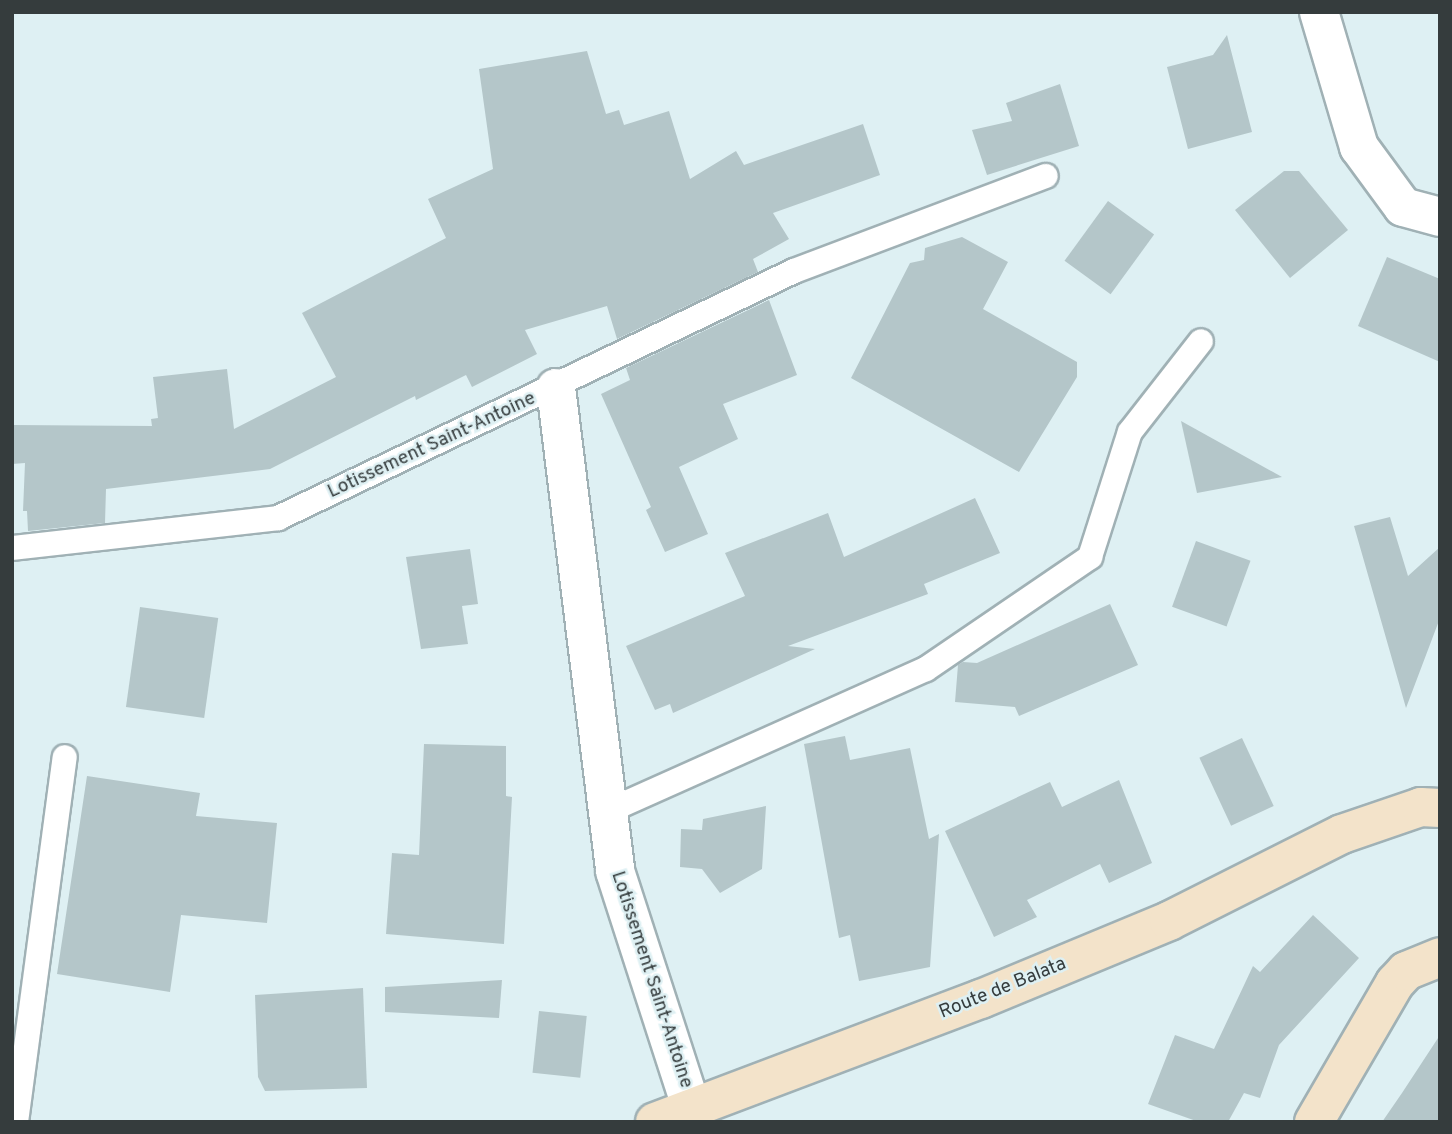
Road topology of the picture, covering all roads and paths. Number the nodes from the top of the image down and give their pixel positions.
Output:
1 (1319, 12) edge
2 (1046, 176) dead end
3 (1440, 217) edge
4 (1201, 341) dead end
5 (556, 387) junction
6 (12, 548) edge
7 (65, 757) dead end
8 (1440, 785) edge
9 (1440, 808) edge
10 (606, 811) junction
11 (1342, 834) junction
12 (1440, 957) edge
13 (1440, 981) edge
14 (1385, 1007) junction
15 (691, 1107) junction
16 (16, 1122) edge
17 (655, 1122) edge
18 (1314, 1122) edge

1 - 3 street
2 - 5 lane
4 - 10 lane
5 - 6 lane, Lotissement Saint-Antoine
5 - 10 street, Lotissement Saint-Antoine
7 - 16 lane
8 - 11 main road, Route de Balata
9 - 11 main road, Route de Balata
10 - 15 street, Lotissement Saint-Antoine
11 - 15 main road, Route de Balata
12 - 14 main road
13 - 14 main road
14 - 18 main road
15 - 17 main road, Route de Balata

